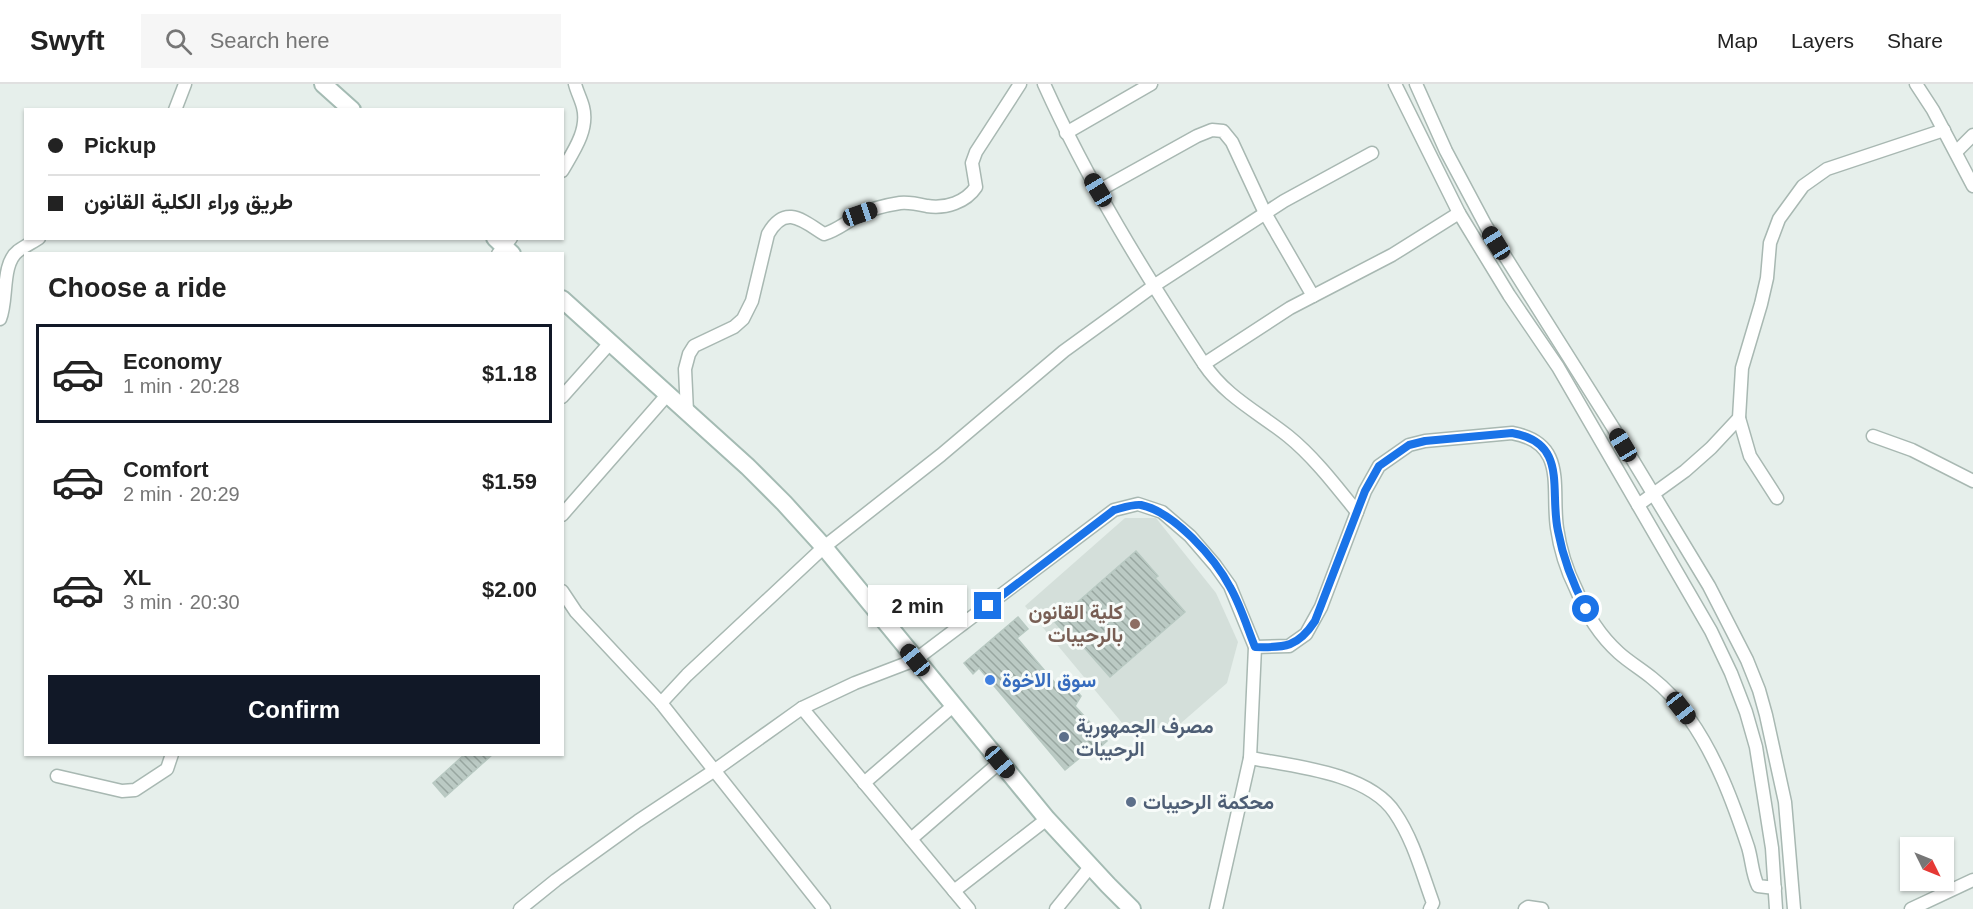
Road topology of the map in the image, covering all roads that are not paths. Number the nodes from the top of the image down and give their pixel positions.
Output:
1 (185, 84) edge
2 (324, 84) edge
3 (575, 84) edge
4 (1020, 84) edge
5 (1044, 84) edge
6 (1151, 84) edge
7 (1395, 84) edge
8 (1416, 84) edge
9 (1916, 84) edge
10 (176, 108) edge
11 (350, 108) edge
12 (1944, 130) junction
13 (1066, 134) junction
14 (1973, 135) edge
15 (1956, 152) junction
16 (1372, 153) dead end
17 (564, 168) edge
18 (1973, 186) edge
19 (1098, 190) junction
20 (1265, 213) junction
21 (1459, 213) junction
22 (36, 240) edge
23 (1155, 285) junction
24 (1313, 296) junction
25 (564, 301) edge
26 (0, 319) edge
27 (610, 343) junction
28 (1569, 359) junction
29 (1204, 364) junction
30 (1558, 366) junction
31 (564, 395) edge
32 (667, 395) junction
33 (687, 412) junction
34 (1739, 418) junction
35 (1873, 436) dead end
36 (1973, 482) edge
37 (1654, 495) junction
38 (1778, 498) dead end
39 (1638, 504) junction
40 (1357, 512) junction
41 (564, 513) edge
42 (824, 547) junction
43 (564, 594) edge
44 (1255, 647) junction
45 (915, 660) junction
46 (661, 703) junction
47 (953, 706) junction
48 (802, 708) junction
49 (171, 756) edge
50 (1250, 758) junction
51 (1000, 762) junction
52 (716, 770) junction
53 (57, 776) dead end
54 (864, 783) junction
55 (1047, 819) junction
56 (911, 839) junction
57 (1090, 867) junction
58 (1973, 880) edge
59 (1775, 888) junction
60 (954, 891) junction
61 (1436, 907) edge
62 (520, 909) edge
63 (824, 909) edge
64 (969, 909) edge
65 (1056, 909) edge
66 (1132, 909) edge
67 (1216, 909) edge
68 (1525, 909) edge
69 (1542, 909) edge
70 (1776, 909) edge
71 (1794, 909) edge
72 (1911, 909) edge

1 - 10 street
2 - 11 main road
3 - 17 street
4 - 33 street
5 - 13 street
6 - 13 street
7 - 21 street
8 - 28 street
9 - 12 street
12 - 15 street
12 - 34 street
13 - 19 street
14 - 15 street
15 - 18 street
16 - 20 street
19 - 20 street
19 - 23 street
20 - 23 street
20 - 24 street
21 - 24 street
21 - 30 street
22 - 26 street
23 - 29 street
23 - 42 street
24 - 29 street
25 - 27 main road
27 - 31 street
27 - 32 main road
28 - 30 street
28 - 37 street
29 - 40 street
30 - 39 street
32 - 33 main road
32 - 41 street
33 - 42 main road
34 - 37 street
34 - 38 street
35 - 36 street
37 - 39 street
37 - 71 street
39 - 59 street
40 - 44 street
40 - 59 street
42 - 45 main road
42 - 46 street
43 - 46 street
44 - 45 street
44 - 50 street
45 - 47 main road
45 - 48 street
46 - 52 street
47 - 51 main road
47 - 54 street
48 - 52 street
48 - 54 street
49 - 53 street
50 - 61 street
50 - 67 street
51 - 55 main road
51 - 56 street
52 - 62 street
52 - 63 street
54 - 56 street
55 - 57 main road
55 - 60 street
56 - 60 street
57 - 65 street
57 - 66 main road
58 - 72 street
59 - 70 street
60 - 64 street
68 - 69 street

